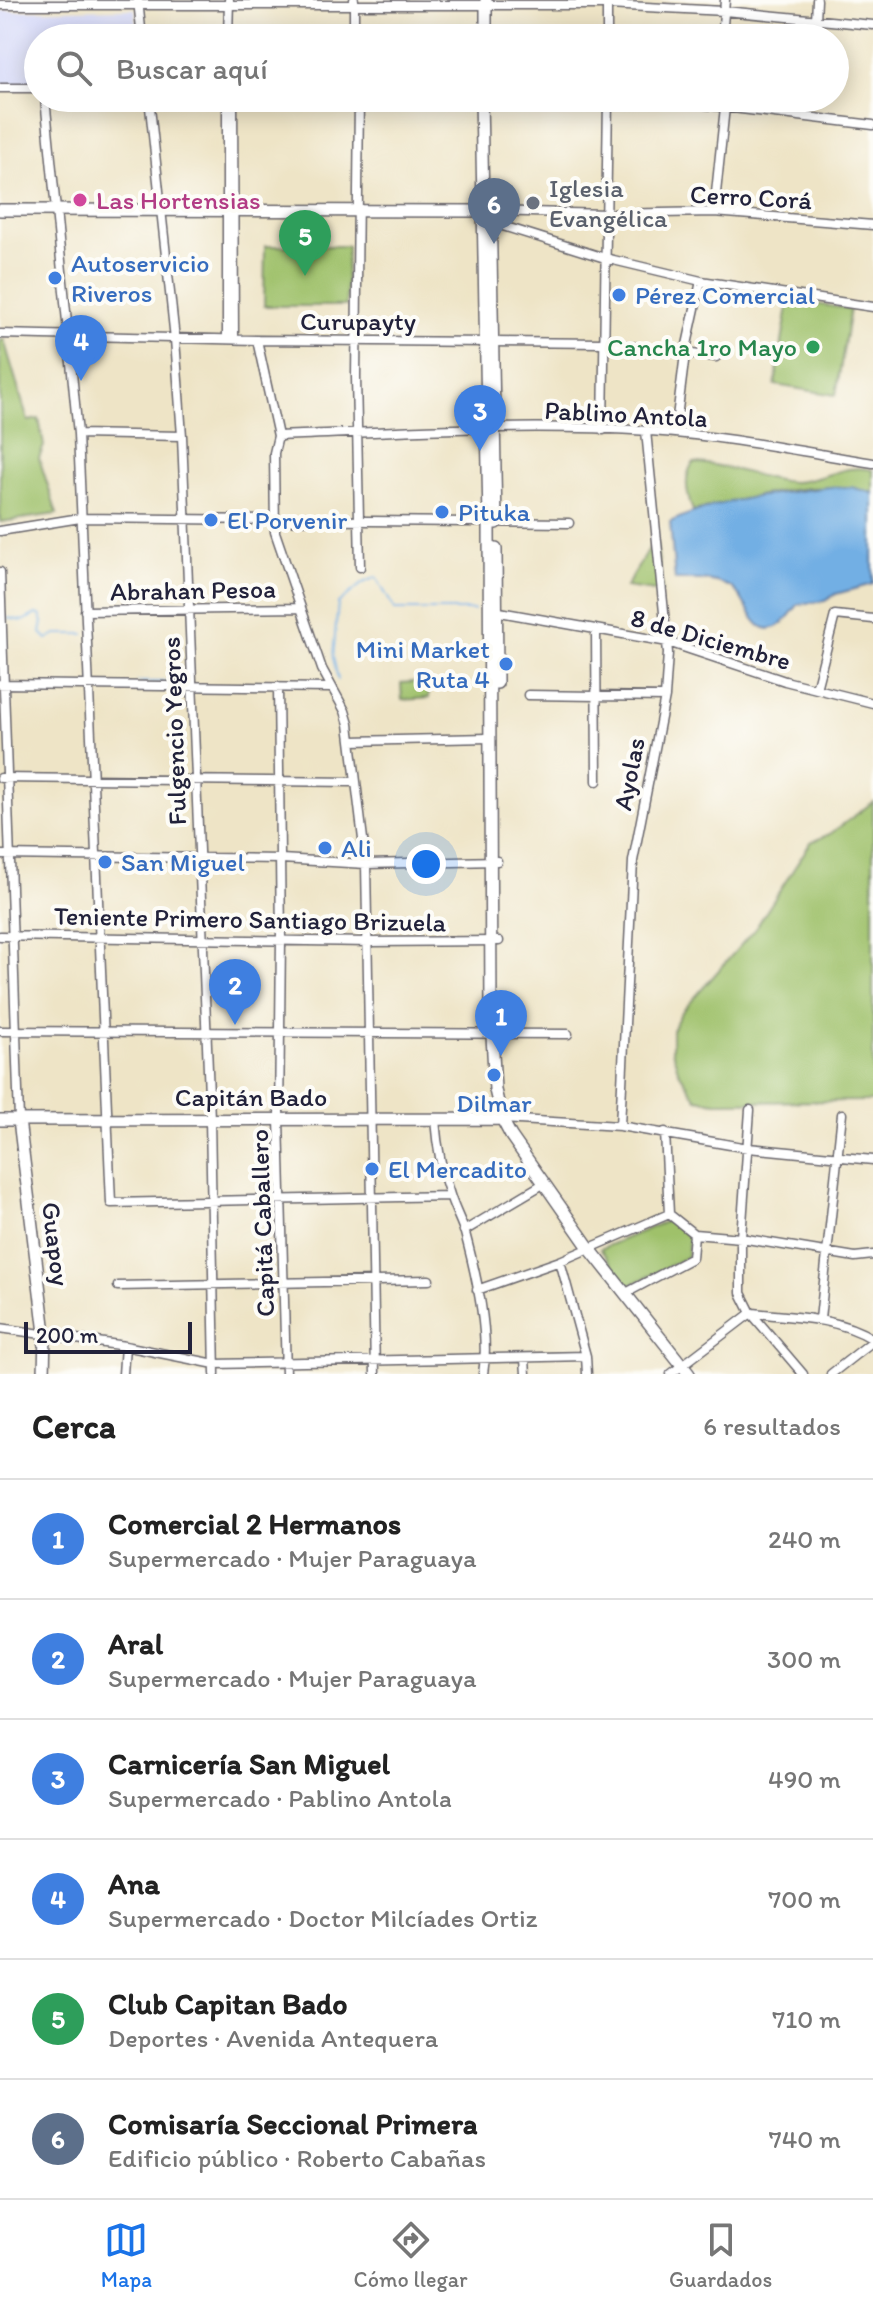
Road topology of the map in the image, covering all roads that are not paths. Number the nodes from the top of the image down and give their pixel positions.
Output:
1 (725, 0) edge
2 (817, 0) edge
3 (34, 2) edge
4 (483, 2) edge
5 (607, 2) edge
6 (138, 3) edge
7 (232, 3) edge
8 (356, 3) edge
9 (0, 5) edge
10 (724, 11) junction
11 (816, 20) junction
12 (140, 24) edge
13 (231, 24) edge
14 (356, 24) edge
15 (481, 24) edge
16 (485, 24) edge
17 (607, 24) edge
18 (723, 24) edge
19 (873, 25) edge
20 (0, 88) edge
21 (24, 88) edge
22 (46, 112) edge
23 (150, 112) edge
24 (227, 112) edge
25 (233, 112) edge
26 (357, 112) edge
27 (482, 112) edge
28 (488, 112) edge
29 (608, 112) edge
30 (719, 112) edge
31 (778, 112) edge
32 (873, 125) edge
33 (0, 210) edge
34 (54, 210) junction
35 (230, 210) junction
36 (159, 211) junction
37 (356, 211) junction
38 (714, 212) junction
39 (607, 214) junction
40 (488, 215) junction
41 (873, 225) edge
42 (605, 258) junction
43 (701, 281) junction
44 (873, 307) edge
45 (0, 334) edge
46 (67, 334) junction
47 (230, 338) junction
48 (175, 339) junction
49 (257, 340) junction
50 (355, 341) junction
51 (488, 342) junction
52 (603, 343) junction
53 (685, 354) junction
54 (716, 357) dead end
55 (490, 428) junction
56 (603, 430) junction
57 (646, 431) junction
58 (356, 432) junction
59 (675, 433) junction
60 (78, 434) junction
61 (182, 436) junction
62 (278, 436) junction
63 (873, 463) edge
64 (80, 518) junction
65 (186, 520) junction
66 (273, 521) junction
67 (359, 522) junction
68 (492, 522) junction
69 (569, 523) dead end
70 (0, 531) edge
71 (360, 567) dead end
72 (0, 572) edge
73 (301, 608) junction
74 (188, 610) junction
75 (85, 611) junction
76 (493, 611) junction
77 (873, 619) edge
78 (596, 629) junction
79 (668, 642) junction
80 (2, 684) edge
81 (89, 684) junction
82 (194, 687) junction
83 (278, 687) junction
84 (331, 688) junction
85 (816, 689) junction
86 (528, 695) dead end
87 (596, 695) junction
88 (665, 697) junction
89 (873, 703) edge
90 (489, 738) junction
91 (351, 741) junction
92 (3, 778) edge
93 (93, 779) junction
94 (196, 781) junction
95 (280, 781) junction
96 (597, 781) dead end
97 (355, 782) junction
98 (5, 855) edge
99 (96, 856) junction
100 (199, 857) junction
101 (281, 859) junction
102 (493, 861) junction
103 (366, 864) junction
104 (0, 936) edge
105 (13, 936) junction
106 (99, 937) junction
107 (202, 938) junction
108 (281, 939) junction
109 (495, 941) junction
110 (369, 942) junction
111 (0, 1031) edge
112 (16, 1031) junction
113 (493, 1031) junction
114 (102, 1032) junction
115 (206, 1032) junction
116 (279, 1032) junction
117 (368, 1034) junction
118 (568, 1034) dead end
119 (750, 1110) dead end
120 (842, 1114) dead end
121 (106, 1118) junction
122 (370, 1118) junction
123 (210, 1119) junction
124 (279, 1119) junction
125 (502, 1119) junction
126 (0, 1120) edge
127 (19, 1120) junction
128 (435, 1120) junction
129 (620, 1126) junction
130 (665, 1132) junction
131 (748, 1148) junction
132 (837, 1158) junction
133 (873, 1160) edge
134 (543, 1184) junction
135 (450, 1196) junction
136 (371, 1198) junction
137 (281, 1200) junction
138 (212, 1201) junction
139 (669, 1214) junction
140 (464, 1231) junction
141 (694, 1234) junction
142 (741, 1238) junction
143 (590, 1249) junction
144 (826, 1250) junction
145 (873, 1255) edge
146 (560, 1261) junction
147 (429, 1280) dead end
148 (373, 1283) junction
149 (283, 1284) junction
150 (214, 1285) junction
151 (118, 1286) dead end
152 (477, 1290) junction
153 (626, 1293) junction
154 (751, 1313) junction
155 (820, 1319) junction
156 (0, 1328) edge
157 (45, 1333) junction
158 (873, 1340) edge
159 (125, 1346) junction
160 (586, 1356) junction
161 (525, 1359) junction
162 (485, 1360) junction
163 (375, 1361) junction
164 (286, 1363) junction
165 (215, 1369) edge
166 (686, 1370) edge
167 (44, 1374) edge
168 (123, 1374) edge
169 (286, 1374) edge
170 (375, 1374) edge
171 (483, 1374) edge
172 (526, 1374) edge
173 (587, 1374) edge
174 (671, 1374) edge
175 (803, 1374) edge
176 (831, 1374) edge

1 - 10 street
2 - 11 street
3 - 6 street
3 - 9 street
4 - 5 street
4 - 8 street
4 - 15 main road
4 - 16 main road
5 - 10 street
5 - 17 street
6 - 7 street
6 - 12 street
7 - 8 street
7 - 13 street
8 - 14 street
10 - 11 street
10 - 18 street
11 - 19 street
20 - 21 street
22 - 34 street
23 - 36 street, Fulgencio Yegros
24 - 35 street
25 - 35 street
26 - 37 street
27 - 40 main road
28 - 40 main road
29 - 39 street
30 - 38 street
31 - 32 street
33 - 34 main road
34 - 36 main road
34 - 46 street
35 - 36 main road
35 - 37 main road
35 - 47 street
36 - 48 street, Fulgencio Yegros
37 - 40 main road
37 - 50 street
38 - 39 street, Cerro Corá
38 - 41 street, Cerro Corá
39 - 40 street, Cerro Corá
39 - 42 street
40 - 42 street
40 - 51 main road
42 - 43 street
42 - 52 street
43 - 44 street
43 - 53 street
45 - 46 street, Curupayty
46 - 48 street, Curupayty
46 - 60 street
47 - 48 street, Curupayty
47 - 49 street, Curupayty
48 - 61 street, Fulgencio Yegros
49 - 50 street, Curupayty
49 - 62 street
50 - 51 street, Curupayty
50 - 58 street
51 - 52 street, Curupayty
51 - 55 main road
52 - 53 street, Curupayty
52 - 56 street
53 - 54 street, Curupayty
53 - 59 street
55 - 56 street, Pablino Antola
55 - 58 street, Pablino Antola
55 - 68 main road
56 - 57 street, Pablino Antola
57 - 59 street, Pablino Antola
57 - 79 street, Ayolas
58 - 62 street, Pablino Antola
58 - 67 street
59 - 63 street, Pablino Antola
60 - 61 street
60 - 64 street
61 - 65 street, Fulgencio Yegros
62 - 66 street
64 - 65 street
64 - 70 street
64 - 75 street
65 - 66 street
65 - 74 street, Fulgencio Yegros
66 - 67 street
66 - 73 street
67 - 68 street
67 - 71 street
68 - 69 street
68 - 76 main road
72 - 80 street
73 - 74 street, Abrahan Pesoa
73 - 84 street
74 - 75 street, Abrahan Pesoa
74 - 82 street, Fulgencio Yegros
75 - 81 street
76 - 78 street, 8 de Diciembre
76 - 90 main road
76 - 102 main road
77 - 85 street
78 - 79 street, 8 de Diciembre
78 - 87 street
79 - 85 street, 8 de Diciembre
79 - 88 street, Ayolas
80 - 81 street
80 - 92 street
81 - 82 street
81 - 93 street
82 - 83 street
82 - 94 street, Fulgencio Yegros
83 - 84 street
83 - 95 street, Capitá Caballero
84 - 91 street
85 - 89 street, 8 de Diciembre
86 - 87 street
87 - 88 street
87 - 96 street
88 - 129 street, Ayolas
90 - 91 street
90 - 102 main road
91 - 97 street
92 - 93 street
92 - 98 street
93 - 94 street
93 - 99 street
94 - 95 street
94 - 100 street, Fulgencio Yegros
95 - 97 street
95 - 101 street, Capitá Caballero
97 - 103 street
98 - 99 street
98 - 105 street
99 - 100 street
99 - 106 street
100 - 101 street
100 - 107 street, Fulgencio Yegros
101 - 103 street
101 - 108 street, Capitá Caballero
102 - 103 street
102 - 109 main road
103 - 110 street
104 - 105 street, Teniente Primero Santiago Brizuela
105 - 106 street, Teniente Primero Santiago Brizuela
105 - 112 street
106 - 107 street, Teniente Primero Santiago Brizuela
106 - 114 street
107 - 108 street, Teniente Primero Santiago Brizuela
107 - 115 street, Fulgencio Yegros
108 - 110 street, Teniente Primero Santiago Brizuela
108 - 116 street, Capitá Caballero
109 - 110 street, Teniente Primero Santiago Brizuela
109 - 113 main road
110 - 117 street
111 - 112 street
112 - 114 street
112 - 127 street
113 - 117 street
113 - 118 street
113 - 125 main road
114 - 115 street
114 - 121 street
115 - 116 street
115 - 123 street, Fulgencio Yegros
116 - 117 street
116 - 124 street, Capitá Caballero
117 - 122 street
119 - 131 street
120 - 132 street
121 - 123 main road, Capitán Bado
121 - 127 main road, Capitán Bado
121 - 138 street
122 - 124 main road, Capitán Bado
122 - 128 main road, Capitán Bado
122 - 136 street
123 - 124 main road, Capitán Bado
123 - 138 street, Fulgencio Yegros
124 - 137 street, Capitá Caballero
125 - 128 main road, Capitán Bado
125 - 129 street
125 - 134 main road
126 - 127 main road, Capitán Bado
127 - 157 main road, Guapoy
128 - 135 street
129 - 130 street
130 - 131 street
130 - 139 street
131 - 132 street
131 - 142 street
132 - 133 street
132 - 144 street
134 - 140 street
134 - 143 main road
135 - 136 street
135 - 140 street
136 - 137 street
136 - 148 street
137 - 138 street
137 - 149 street, Capitá Caballero
138 - 150 street, Fulgencio Yegros
139 - 141 street
139 - 143 street
140 - 152 street
141 - 142 street
141 - 153 street
142 - 144 street
142 - 154 street
143 - 146 street
143 - 153 main road
144 - 145 street
144 - 155 street
146 - 152 street
146 - 160 street
147 - 148 street
148 - 149 street
148 - 163 street
149 - 150 street
149 - 164 street, Capitá Caballero
150 - 151 street
150 - 165 street, Fulgencio Yegros
152 - 162 street
153 - 166 main road
154 - 155 street
154 - 166 street
154 - 175 street
155 - 158 street
156 - 157 street
157 - 159 street
157 - 167 main road, Guapoy
158 - 176 street
159 - 165 street
159 - 168 street
160 - 161 street
160 - 173 street
161 - 162 street
161 - 172 street
162 - 163 street
162 - 171 street
163 - 164 street
163 - 170 street
164 - 165 street
164 - 169 street, Capitá Caballero
166 - 174 street

